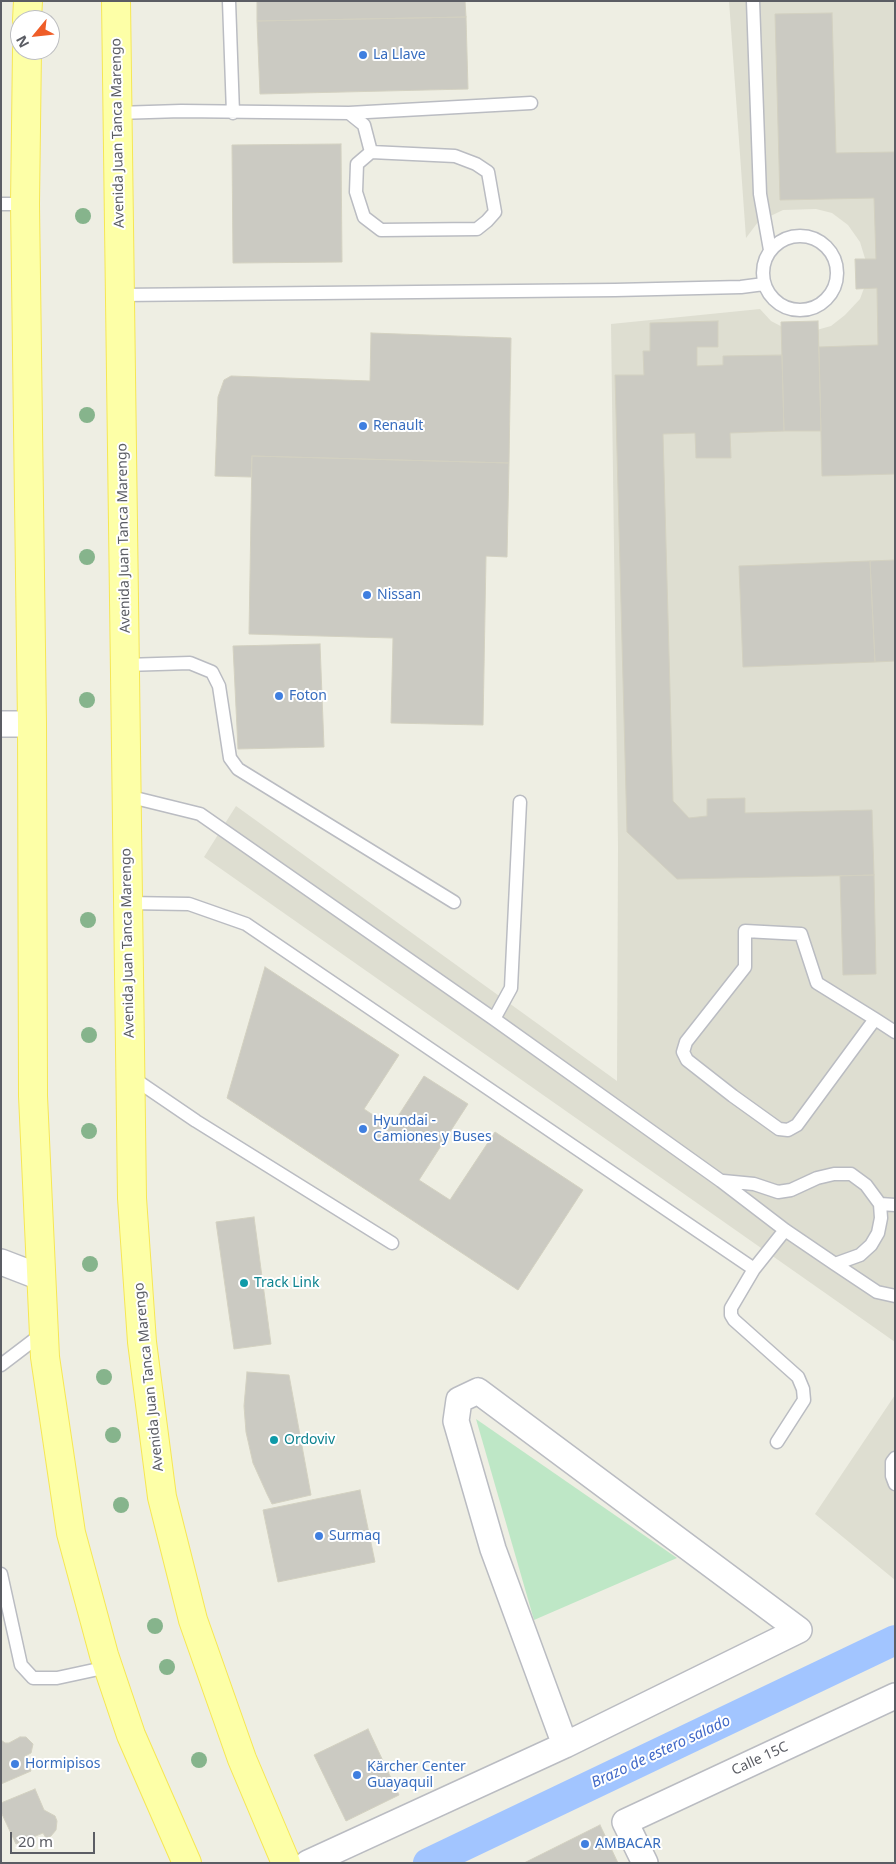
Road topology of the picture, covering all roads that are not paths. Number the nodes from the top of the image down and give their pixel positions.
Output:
1 (116, 1) edge
2 (229, 1) edge
3 (753, 1) edge
4 (26, 60) edge
5 (531, 103) dead end
6 (117, 113) junction
7 (233, 113) junction
8 (349, 113) junction
9 (371, 152) junction
10 (13, 204) edge
11 (770, 250) junction
12 (764, 284) junction
13 (120, 295) junction
14 (126, 665) junction
15 (1, 724) edge
16 (32, 724) junction
17 (127, 796) junction
18 (520, 802) dead end
19 (454, 902) dead end
20 (127, 903) junction
21 (494, 1019) junction
22 (875, 1019) junction
23 (895, 1032) edge
24 (130, 1076) junction
25 (721, 1181) junction
26 (880, 1204) junction
27 (895, 1205) edge
28 (785, 1230) junction
29 (392, 1243) dead end
30 (1, 1262) edge
31 (835, 1264) junction
32 (754, 1269) junction
33 (40, 1278) junction
34 (895, 1296) edge
35 (44, 1333) junction
36 (1, 1365) edge
37 (777, 1442) dead end
38 (895, 1458) edge
39 (895, 1484) edge
40 (1, 1574) edge
41 (108, 1667) junction
42 (895, 1696) edge
43 (566, 1745) junction
44 (187, 1863) edge
45 (286, 1863) edge
46 (308, 1863) edge
47 (645, 1863) edge

1 - 6 main road, Avenida Juan Tanca Marengo
2 - 7 lane
3 - 11 lane
4 - 10 main road
5 - 8 lane
6 - 7 lane
6 - 13 main road, Avenida Juan Tanca Marengo
7 - 8 lane
8 - 9 lane
9 - 9 lane
10 - 16 main road
11 - 12 lane
11 - 12 lane
12 - 13 lane
13 - 14 main road, Avenida Juan Tanca Marengo
14 - 17 main road, Avenida Juan Tanca Marengo
14 - 19 lane
15 - 16 street
16 - 33 main road
17 - 20 main road, Avenida Juan Tanca Marengo
17 - 21 lane
18 - 21 lane
20 - 24 main road, Avenida Juan Tanca Marengo
20 - 32 lane
21 - 25 lane
22 - 22 lane
22 - 23 lane
24 - 29 lane
24 - 45 main road, Avenida Juan Tanca Marengo
25 - 26 lane
25 - 28 lane
26 - 27 lane
26 - 31 lane
28 - 31 lane
28 - 32 lane
30 - 33 street
31 - 34 lane
32 - 37 lane
33 - 35 main road
35 - 36 lane
35 - 41 main road
38 - 39 lane
40 - 41 lane
41 - 44 main road
42 - 47 street, Calle 15C
43 - 43 street
43 - 46 street

